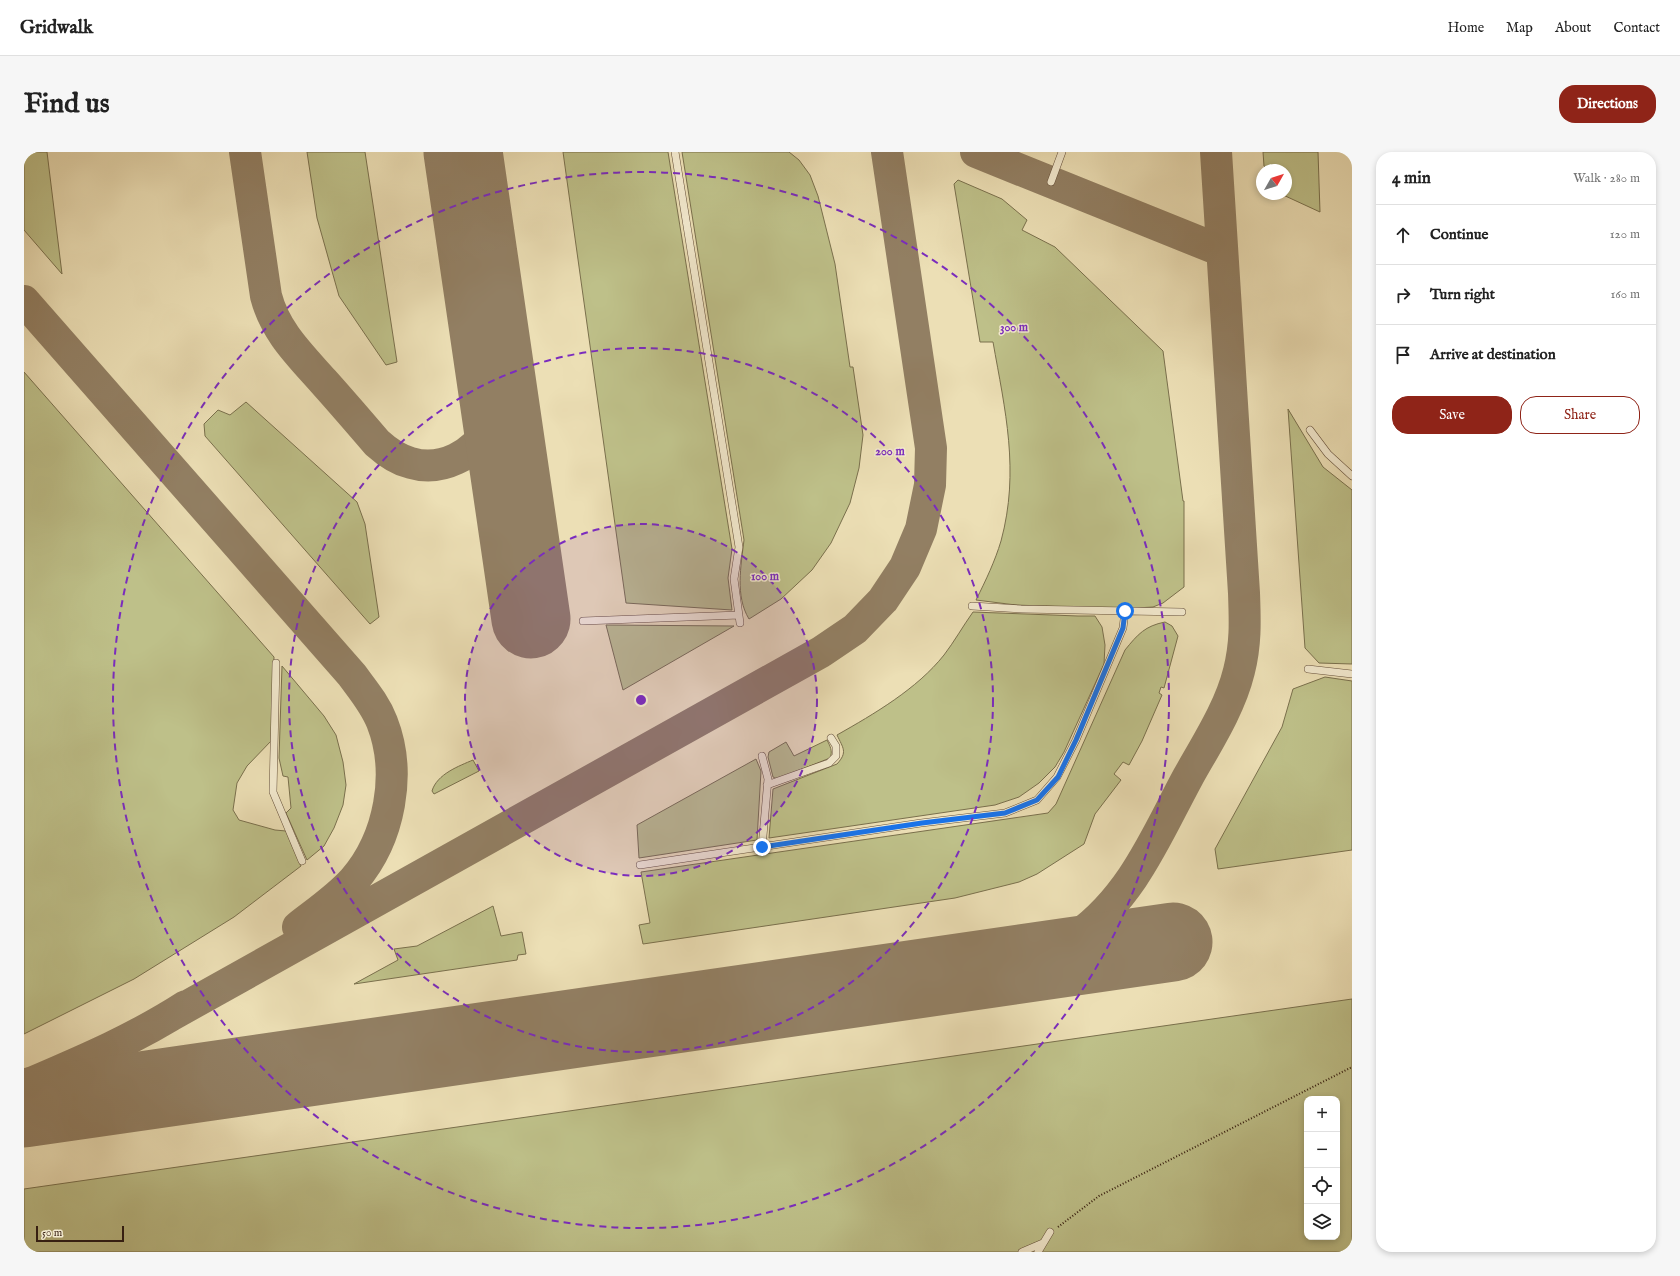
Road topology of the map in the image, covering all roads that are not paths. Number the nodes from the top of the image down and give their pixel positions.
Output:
1 (675, 152) edge
2 (1062, 152) edge
3 (1051, 182) dead end
4 (1310, 430) dead end
5 (1352, 476) edge
6 (972, 606) dead end
7 (1125, 611) junction
8 (1182, 612) dead end
9 (739, 615) junction
10 (583, 621) dead end
11 (740, 623) dead end
12 (276, 663) dead end
13 (1308, 669) dead end
14 (1352, 674) edge
15 (831, 738) dead end
16 (762, 756) dead end
17 (767, 785) junction
18 (762, 847) junction
19 (302, 861) dead end
20 (640, 865) dead end
21 (1050, 1232) road end
22 (1043, 1243) junction
23 (1022, 1252) edge
24 (1038, 1252) edge

1 - 9 lane
2 - 3 lane
4 - 5 lane
6 - 7 lane
7 - 8 lane
7 - 18 lane
9 - 10 lane
9 - 11 lane
12 - 19 lane
13 - 14 lane
15 - 17 lane
16 - 17 lane
17 - 18 lane
18 - 20 lane
21 - 22 lane
22 - 23 lane
22 - 24 lane

